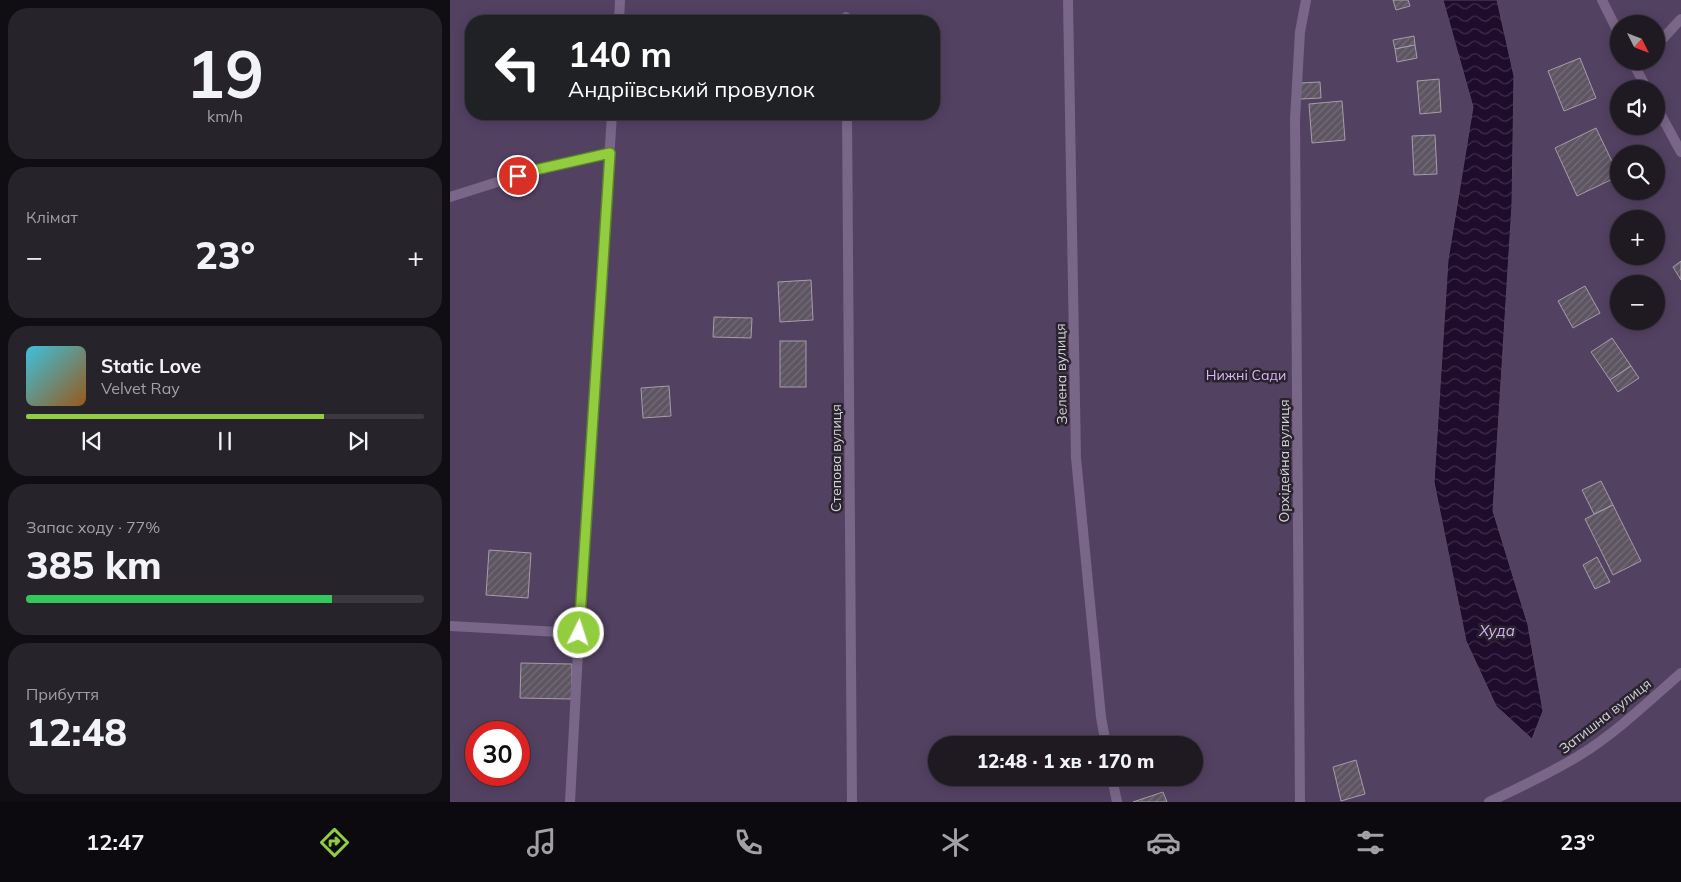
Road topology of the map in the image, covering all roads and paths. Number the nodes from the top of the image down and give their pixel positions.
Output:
1 (620, 0) edge
2 (1068, 0) edge
3 (1306, 0) edge
4 (1602, 0) edge
5 (619, 15) edge
6 (1610, 16) edge
7 (1681, 19) edge
8 (1665, 36) edge
9 (612, 120) edge
10 (847, 120) edge
11 (1665, 123) edge
12 (1681, 152) edge
13 (610, 153) junction
14 (450, 198) edge
15 (450, 626) edge
16 (579, 633) junction
17 (1681, 673) edge
18 (1104, 736) edge
19 (1114, 786) edge
20 (570, 802) edge
21 (852, 802) edge
22 (1117, 802) edge
23 (1300, 802) edge
24 (1489, 802) edge

1 - 5 street
2 - 18 street, Зелена вулиця
3 - 23 street, Орхідейна вулиця
4 - 6 street
7 - 8 street
9 - 13 street
10 - 21 street, Степова вулиця
11 - 12 street
13 - 14 street
13 - 16 street
15 - 16 street
16 - 20 street
17 - 24 street, Затишна вулиця
19 - 22 street

